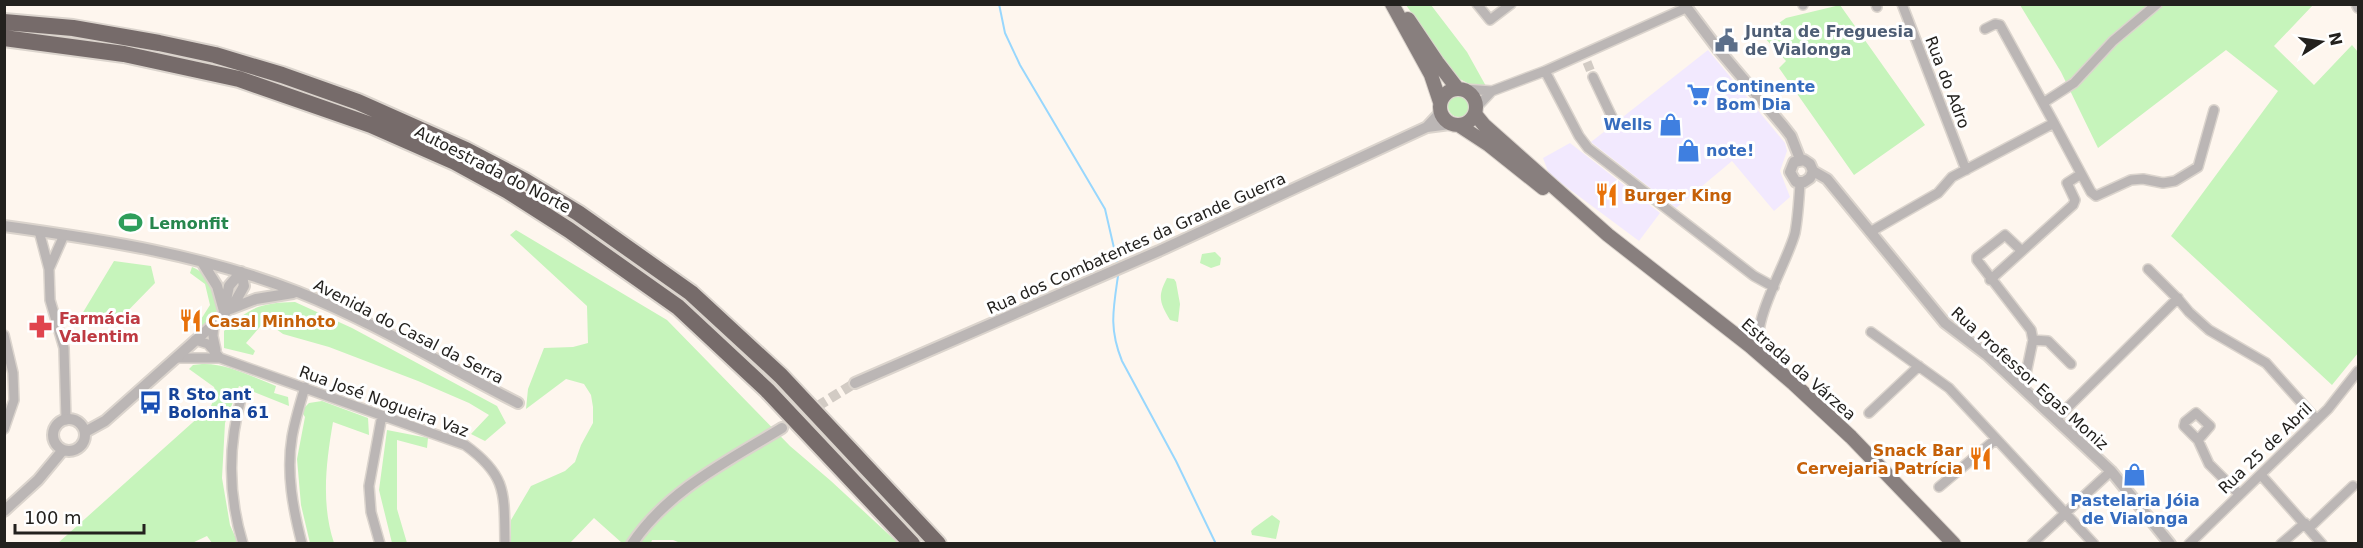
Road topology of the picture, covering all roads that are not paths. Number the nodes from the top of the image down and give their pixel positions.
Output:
1 (1392, 4) edge
2 (1399, 4) edge
3 (1478, 4) edge
4 (1511, 4) edge
5 (1902, 4) edge
6 (2157, 4) edge
7 (1685, 6) edge
8 (4, 22) edge
9 (1985, 29) dead end
10 (4, 39) edge
11 (1545, 71) junction
12 (1593, 77) tunnel mouth
13 (1461, 89) junction
14 (1492, 91) junction
15 (2043, 103) junction
16 (1440, 107) junction
17 (2214, 110) dead end
18 (1476, 111) junction
19 (1612, 117) dead end
20 (2054, 123) junction
21 (1455, 125) junction
22 (1427, 127) junction
23 (1800, 159) junction
24 (1966, 170) junction
25 (1813, 171) junction
26 (2081, 174) junction
27 (1800, 183) junction
28 (4, 226) edge
29 (39, 231) junction
30 (1870, 231) junction
31 (63, 235) junction
32 (1608, 235) junction
33 (2022, 251) junction
34 (202, 262) junction
35 (49, 269) junction
36 (2148, 269) dead end
37 (241, 272) junction
38 (1990, 280) junction
39 (1774, 287) junction
40 (298, 292) junction
41 (2178, 298) junction
42 (224, 311) junction
43 (214, 324) junction
44 (1758, 327) junction
45 (1871, 332) dead end
46 (4, 335) edge
47 (1736, 335) junction
48 (195, 340) junction
49 (2033, 340) junction
50 (216, 356) junction
51 (177, 358) junction
52 (1765, 360) junction
53 (2071, 364) dead end
54 (1919, 366) junction
55 (2358, 371) edge
56 (855, 383) tunnel mouth
57 (305, 387) junction
58 (2023, 388) junction
59 (242, 395) dead end
60 (518, 403) dead end
61 (1869, 413) dead end
62 (382, 415) junction
63 (2056, 419) junction
64 (2316, 419) junction
65 (66, 420) junction
66 (782, 428) tunnel mouth
67 (4, 429) edge
68 (85, 432) junction
69 (1996, 439) junction
70 (2198, 440) dead end
71 (63, 450) junction
72 (2111, 471) junction
73 (2261, 475) junction
74 (2353, 486) dead end
75 (1939, 487) dead end
76 (2239, 494) junction
77 (4, 511) edge
78 (2066, 513) junction
79 (2307, 526) junction
80 (243, 543) edge
81 (302, 543) edge
82 (380, 543) edge
83 (506, 543) edge
84 (632, 543) edge
85 (912, 543) edge
86 (938, 543) edge
87 (1954, 543) edge
88 (2032, 543) edge
89 (2094, 543) edge
90 (2170, 543) edge
91 (2189, 543) edge
92 (2281, 543) edge
93 (2322, 543) edge

1 - 16 main road, Estrada da Várzea
2 - 13 main road, Estrada da Várzea
3 - 4 street
5 - 24 street, Rua do Adro
6 - 15 street
7 - 11 street
7 - 23 street, Rua Professor Egas Moniz
8 - 86 highway, Autoestrada do Norte
9 - 15 street
10 - 85 highway, Autoestrada do Norte
11 - 14 street
11 - 39 street
12 - 19 street
13 - 14 street
13 - 16 main road
13 - 18 main road, Estrada da Várzea
14 - 18 street
15 - 20 street
16 - 21 main road, Estrada da Várzea
16 - 22 street, Rua dos Combatentes da Grande Guerra
17 - 26 street
18 - 21 main road
18 - 32 main road, Estrada da Várzea
20 - 24 street
20 - 26 street
21 - 22 street, Rua dos Combatentes da Grande Guerra
21 - 32 main road, Estrada da Várzea
22 - 56 street, Rua dos Combatentes da Grande Guerra
23 - 25 street, Rua Professor Egas Moniz
23 - 27 street
24 - 30 street
25 - 27 street
25 - 30 street, Rua Professor Egas Moniz
26 - 33 street
27 - 39 street
28 - 29 street, Avenida do Casal da Serra
29 - 31 street, Avenida do Casal da Serra
29 - 35 street
30 - 58 street, Rua Professor Egas Moniz
31 - 34 street, Avenida do Casal da Serra
31 - 35 street
32 - 47 main road, Estrada da Várzea
33 - 38 street
33 - 38 street
34 - 37 street, Avenida do Casal da Serra
34 - 42 street
35 - 65 street
36 - 41 street
37 - 40 street, Avenida do Casal da Serra
37 - 42 street
38 - 49 street
39 - 44 street
40 - 42 street
40 - 60 street, Avenida do Casal da Serra
41 - 63 street
41 - 64 street
42 - 43 street
43 - 48 street
43 - 50 street
44 - 47 street
44 - 52 street
45 - 54 street
46 - 67 street
47 - 52 main road, Estrada da Várzea
48 - 50 street, Rua José Nogueira Vaz
48 - 51 street
49 - 53 street
49 - 58 street
50 - 51 street, Rua José Nogueira Vaz
50 - 57 street, Rua José Nogueira Vaz
51 - 68 street
52 - 87 main road, Estrada da Várzea
54 - 61 street
54 - 69 street
55 - 64 street, Rua 25 de Abril
57 - 62 street, Rua José Nogueira Vaz
57 - 81 street
58 - 63 street, Rua Professor Egas Moniz
59 - 80 street
62 - 82 street
62 - 83 street, Rua José Nogueira Vaz
63 - 72 street, Rua Professor Egas Moniz
64 - 73 street, Rua 25 de Abril
65 - 68 street
65 - 71 street
66 - 84 street
68 - 71 street
69 - 75 street
69 - 78 street
70 - 76 street
71 - 77 street
72 - 78 street
72 - 90 street, Rua Professor Egas Moniz
73 - 76 street, Rua 25 de Abril
73 - 79 street
74 - 79 street
76 - 91 street, Rua 25 de Abril
78 - 88 street
78 - 89 street
79 - 92 street
79 - 93 street

